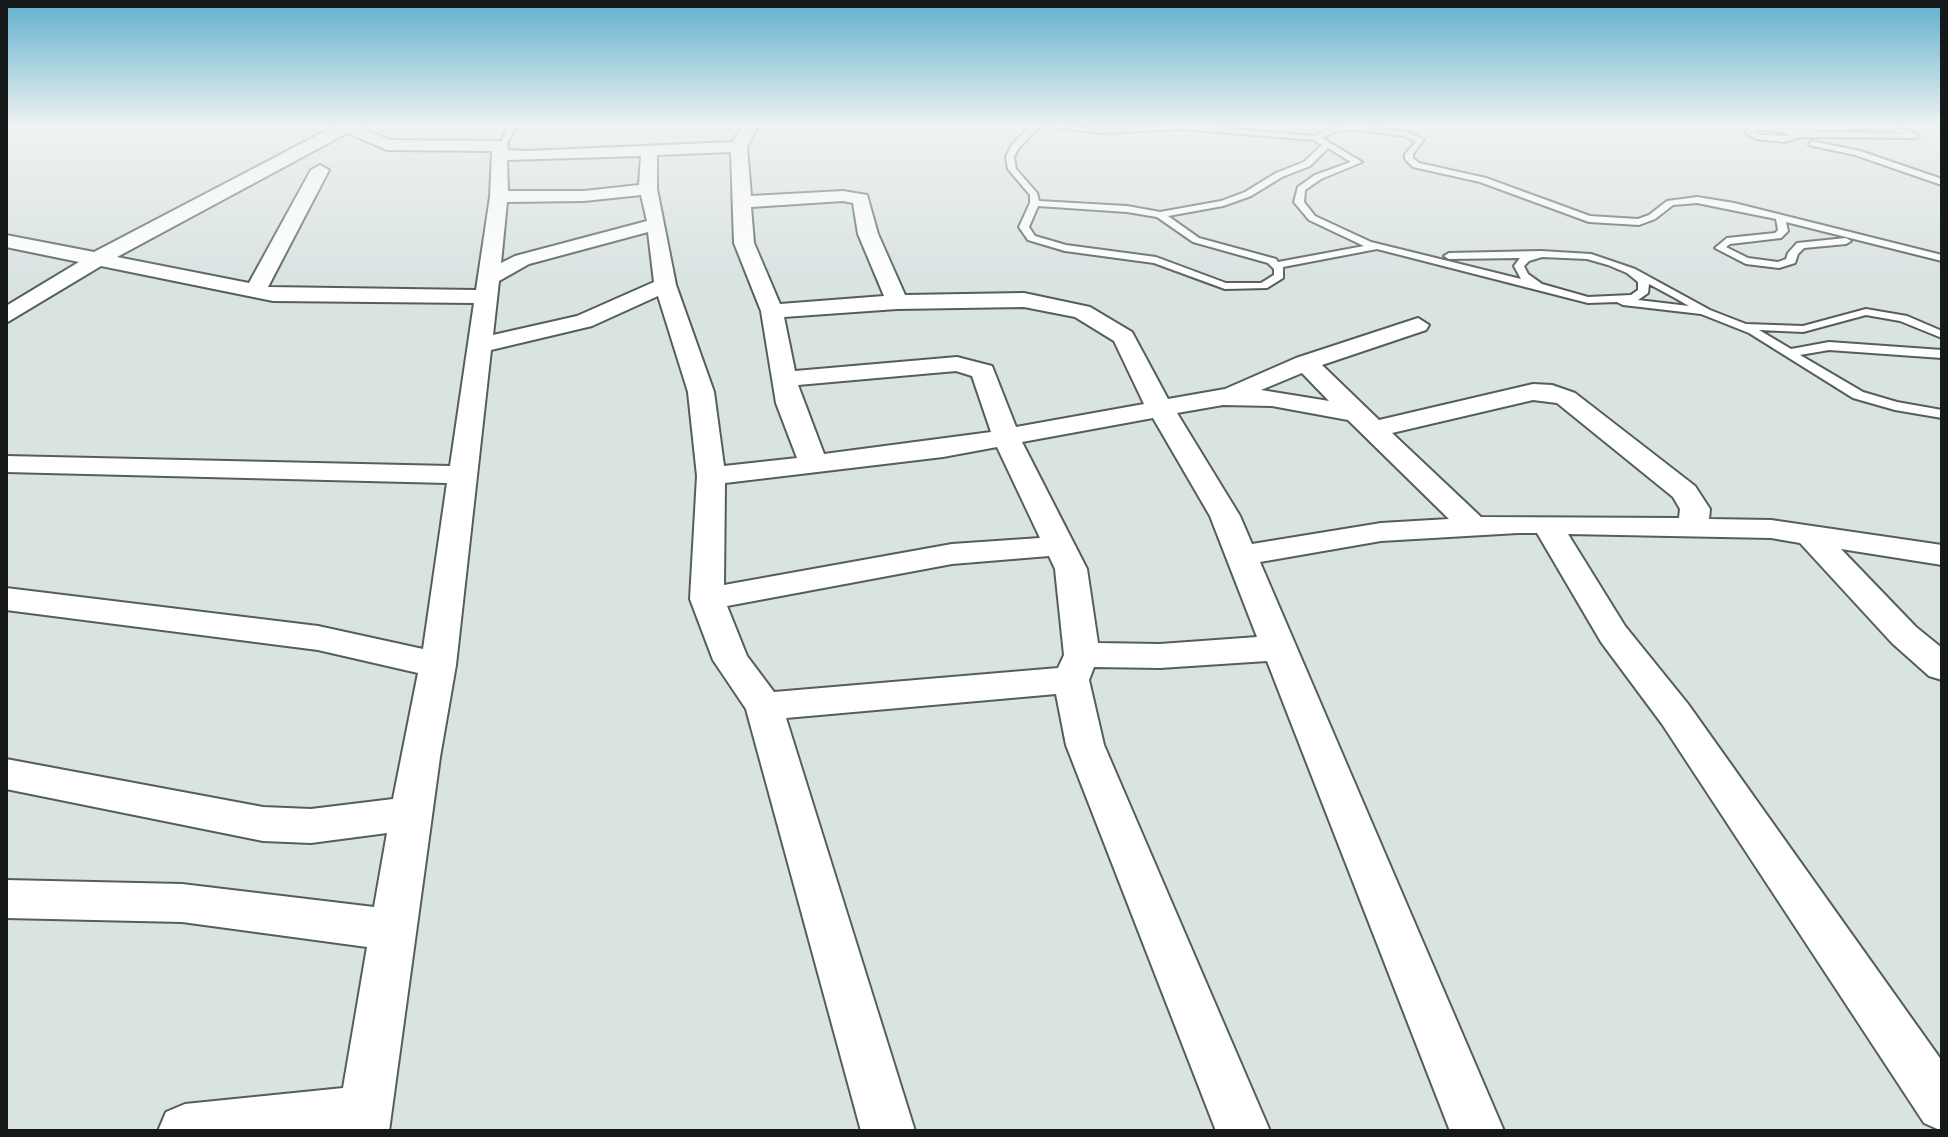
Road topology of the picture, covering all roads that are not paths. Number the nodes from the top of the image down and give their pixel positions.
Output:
1 (248, 179) edge
2 (315, 179) edge
3 (501, 179) edge
4 (648, 179) edge
5 (741, 179) edge
6 (1021, 179) edge
7 (1272, 179) edge
8 (1316, 179) edge
9 (1478, 179) edge
10 (648, 189) junction
11 (499, 197) junction
12 (742, 202) junction
13 (1035, 203) junction
14 (1160, 215) junction
15 (1780, 218) junction
16 (657, 224) junction
17 (6, 241) edge
18 (1889, 245) junction
19 (1376, 246) junction
20 (1541, 254) junction
21 (1424, 255) junction
22 (99, 258) junction
23 (1942, 258) edge
24 (1277, 265) junction
25 (1631, 271) junction
26 (665, 285) junction
27 (1538, 286) junction
28 (485, 288) junction
29 (255, 291) junction
30 (1614, 301) junction
31 (897, 302) junction
32 (772, 311) junction
33 (1706, 312) junction
34 (6, 316) edge
35 (1418, 325) dead end
36 (1741, 325) junction
37 (1942, 335) edge
38 (477, 346) junction
39 (1788, 353) junction
40 (1942, 354) edge
41 (1305, 363) junction
42 (785, 379) junction
43 (1223, 397) junction
44 (1160, 409) junction
45 (1942, 414) edge
46 (1364, 421) junction
47 (1006, 438) junction
48 (6, 464) edge
49 (814, 465) junction
50 (462, 475) junction
51 (711, 476) junction
52 (1547, 525) junction
53 (1473, 526) junction
54 (1694, 526) junction
55 (1809, 534) junction
56 (1058, 546) junction
57 (1241, 555) junction
58 (1942, 555) edge
59 (6, 599) edge
60 (707, 599) junction
61 (1276, 648) junction
62 (438, 665) junction
63 (1942, 667) edge
64 (1076, 668) junction
65 (764, 706) junction
66 (6, 774) edge
67 (414, 813) junction
68 (6, 899) edge
69 (393, 930) junction
70 (1942, 1105) edge
71 (364, 1121) edge
72 (185, 1131) edge
73 (888, 1131) edge
74 (1243, 1131) edge
75 (1477, 1131) edge

1 - 22 street
2 - 29 street
3 - 11 street
4 - 10 street
5 - 12 street
6 - 13 lane
7 - 14 lane
8 - 19 lane
9 - 15 lane
10 - 11 street
10 - 16 street
11 - 28 street
12 - 31 street
12 - 32 street
13 - 14 lane
13 - 24 lane
14 - 24 lane
15 - 18 lane
15 - 18 lane
16 - 26 street
16 - 28 street
17 - 22 street
18 - 23 lane
19 - 21 lane
19 - 24 lane
20 - 21 lane
20 - 25 lane
20 - 27 lane
21 - 27 lane
22 - 29 street
22 - 34 street
25 - 30 lane
25 - 33 lane
26 - 38 street
26 - 51 street
27 - 30 lane
28 - 29 street
28 - 38 street
30 - 33 lane
31 - 32 street
31 - 44 street
32 - 42 street
33 - 36 lane
35 - 41 street
36 - 37 lane
36 - 39 lane
38 - 50 street
39 - 40 lane
39 - 45 lane
41 - 43 street
41 - 46 street
42 - 47 street
42 - 49 street
43 - 44 street
43 - 46 street
44 - 47 street
44 - 57 street
46 - 53 street
46 - 54 street
47 - 49 street
47 - 56 street
48 - 50 street
49 - 51 street
50 - 62 street
51 - 60 street
52 - 53 street
52 - 54 street
52 - 70 street
53 - 57 street
54 - 55 street
55 - 58 street
55 - 63 street
56 - 60 street
56 - 64 street
57 - 61 street
59 - 62 street
60 - 65 street
61 - 64 street
61 - 75 street
62 - 67 street
64 - 65 street
64 - 74 street
65 - 73 street
66 - 67 street
67 - 69 street
68 - 69 street
69 - 71 street
71 - 72 street

